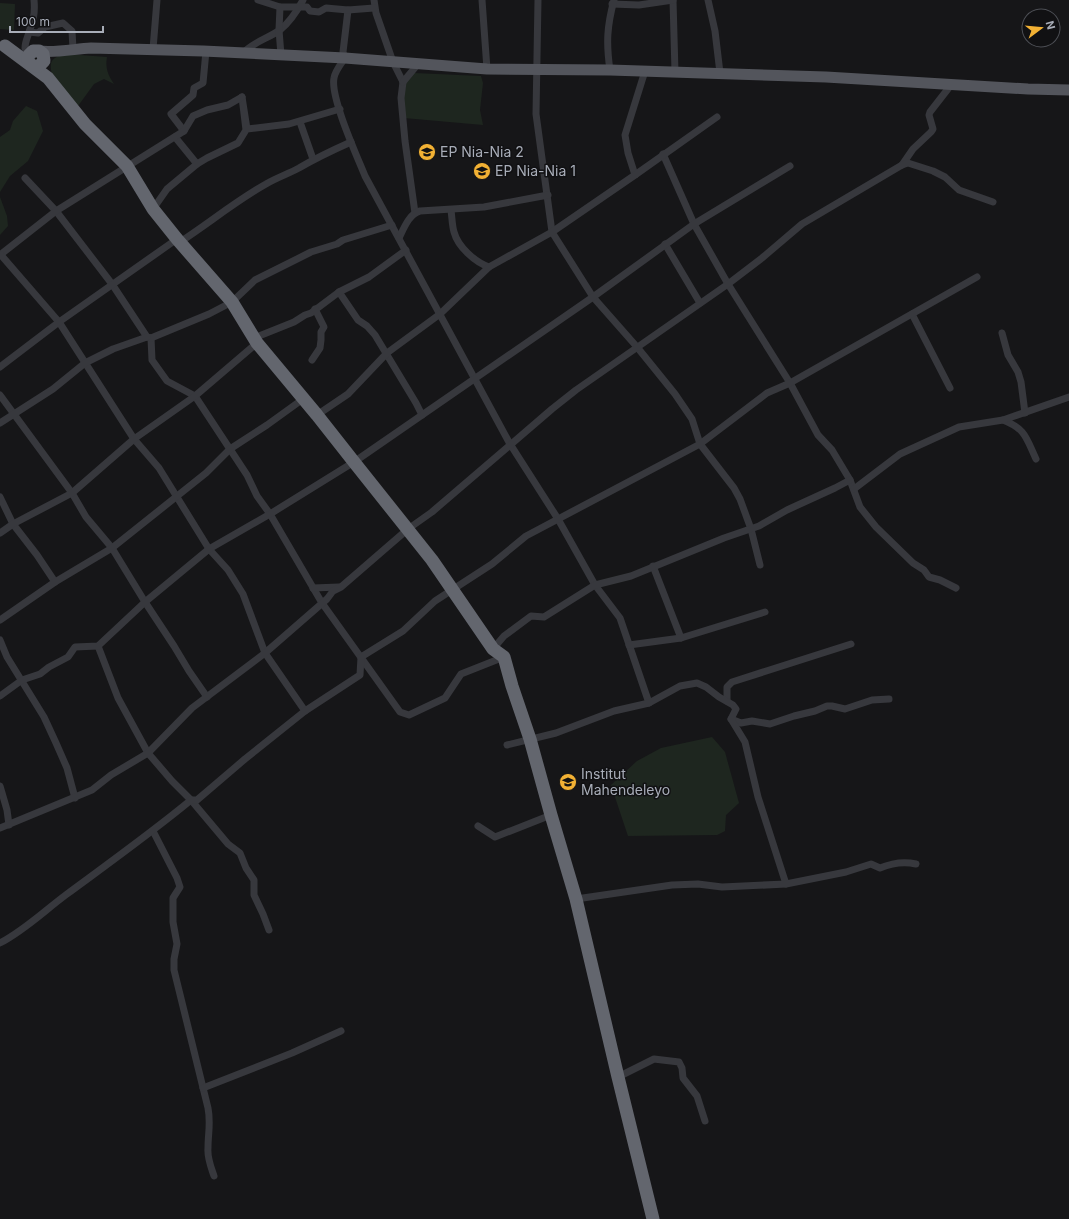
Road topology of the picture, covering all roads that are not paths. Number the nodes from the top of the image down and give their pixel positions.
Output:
1 (34, 0) edge
2 (157, 0) edge
3 (258, 0) edge
4 (303, 0) edge
5 (374, 0) edge
6 (482, 0) edge
7 (538, 0) edge
8 (673, 0) edge
9 (708, 0) edge
10 (613, 2) edge
11 (280, 6) junction
12 (299, 7) junction
13 (374, 8) junction
14 (348, 10) junction
15 (279, 30) junction
16 (29, 32) junction
17 (3, 45) edge
18 (73, 49) junction
19 (153, 50) junction
20 (206, 51) junction
21 (243, 53) junction
22 (281, 55) junction
23 (38, 57) junction
24 (345, 58) junction
25 (393, 62) junction
26 (418, 64) junction
27 (487, 69) junction
28 (536, 69) junction
29 (610, 70) junction
30 (645, 71) junction
31 (675, 72) junction
32 (720, 74) junction
33 (402, 82) junction
34 (951, 85) junction
35 (1069, 90) edge
36 (242, 97) junction
37 (340, 109) junction
38 (717, 117) dead end
39 (300, 122) junction
40 (184, 131) junction
41 (175, 137) junction
42 (351, 142) junction
43 (663, 154) junction
44 (313, 159) junction
45 (197, 164) junction
46 (902, 164) junction
47 (127, 166) junction
48 (790, 166) dead end
49 (635, 175) junction
50 (25, 178) dead end
51 (548, 195) junction
52 (992, 202) dead end
53 (153, 209) junction
54 (451, 210) junction
55 (56, 211) junction
56 (415, 213) junction
57 (694, 224) junction
58 (392, 225) junction
59 (552, 232) junction
60 (399, 238) junction
61 (178, 240) junction
62 (665, 244) junction
63 (406, 250) junction
64 (1, 255) edge
65 (489, 267) junction
66 (977, 277) dead end
67 (112, 284) junction
68 (728, 284) junction
69 (339, 292) junction
70 (593, 297) junction
71 (232, 302) junction
72 (700, 303) junction
73 (315, 309) junction
74 (440, 314) junction
75 (912, 314) junction
76 (59, 322) junction
77 (1002, 333) dead end
78 (149, 338) junction
79 (256, 340) junction
80 (637, 347) junction
81 (387, 353) junction
82 (312, 360) dead end
83 (85, 363) junction
84 (0, 367) edge
85 (475, 379) junction
86 (790, 383) junction
87 (950, 388) dead end
88 (0, 395) edge
89 (195, 396) junction
90 (1069, 397) edge
91 (303, 399) junction
92 (1025, 413) junction
93 (13, 414) junction
94 (317, 415) junction
95 (422, 415) junction
96 (1003, 420) junction
97 (0, 423) edge
98 (134, 439) junction
99 (510, 444) junction
100 (700, 444) junction
101 (230, 449) junction
102 (1036, 459) dead end
103 (354, 462) junction
104 (850, 480) junction
105 (854, 489) junction
106 (72, 493) junction
107 (0, 497) edge
108 (177, 497) junction
109 (270, 514) junction
110 (558, 519) junction
111 (13, 524) junction
112 (751, 528) junction
113 (408, 530) junction
114 (0, 533) edge
115 (112, 548) junction
116 (209, 549) junction
117 (760, 565) dead end
118 (654, 566) junction
119 (55, 582) junction
120 (595, 585) junction
121 (341, 586) junction
122 (313, 588) junction
123 (956, 588) dead end
124 (453, 590) junction
125 (145, 602) junction
126 (322, 603) junction
127 (765, 612) dead end
128 (0, 620) edge
129 (681, 638) junction
130 (0, 640) edge
131 (851, 644) dead end
132 (628, 645) junction
133 (98, 646) junction
134 (493, 649) junction
135 (265, 654) junction
136 (361, 657) junction
137 (504, 657) junction
138 (22, 680) junction
139 (0, 696) edge
140 (207, 697) junction
141 (889, 699) dead end
142 (728, 700) junction
143 (649, 703) junction
144 (305, 712) junction
145 (731, 719) junction
146 (530, 739) junction
147 (507, 745) dead end
148 (148, 753) junction
149 (0, 786) edge
150 (75, 798) junction
151 (191, 800) junction
152 (551, 815) junction
153 (9, 825) junction
154 (478, 826) dead end
155 (0, 828) edge
156 (153, 832) junction
157 (916, 864) dead end
158 (786, 884) junction
159 (576, 899) junction
160 (269, 930) dead end
161 (0, 942) edge
162 (341, 1031) dead end
163 (618, 1077) junction
164 (202, 1088) junction
165 (705, 1121) dead end
166 (214, 1176) dead end
167 (653, 1219) edge

1 - 16 street
2 - 19 street
3 - 11 street
4 - 12 street
5 - 13 street
6 - 27 street
7 - 28 street
8 - 10 street
8 - 31 street
9 - 32 street
10 - 29 street
11 - 12 street
11 - 15 street
12 - 14 street
12 - 15 street
13 - 14 street
13 - 25 street
14 - 24 street
15 - 21 street
15 - 22 street
16 - 18 street
16 - 23 street
17 - 23 highway
18 - 19 main road
18 - 23 main road
19 - 20 main road
20 - 21 main road
20 - 40 street
21 - 22 main road
22 - 24 main road
23 - 47 highway
24 - 25 main road
24 - 37 street
25 - 26 main road
25 - 33 street
26 - 27 main road
26 - 33 street
27 - 28 main road
28 - 29 main road
28 - 51 street
29 - 30 main road
30 - 31 main road
30 - 49 street
31 - 32 main road
32 - 34 main road
33 - 56 street
34 - 35 main road
34 - 46 street
36 - 39 street
36 - 40 street
36 - 45 street
37 - 39 street
37 - 42 street
38 - 43 street
39 - 44 street
40 - 41 street
41 - 45 street
41 - 47 street
42 - 44 street
42 - 58 street
43 - 49 street
43 - 57 street
44 - 61 street
45 - 53 street
46 - 52 street
46 - 68 street
47 - 53 highway
47 - 55 street
48 - 57 street
49 - 59 street
50 - 55 street
51 - 54 street
51 - 59 street
53 - 61 highway
54 - 56 street
54 - 65 street
55 - 64 street
55 - 67 street
56 - 60 street
57 - 62 street
57 - 68 street
58 - 60 street
58 - 71 street
59 - 65 street
59 - 70 street
60 - 63 street
61 - 67 street
61 - 71 highway
62 - 70 street
62 - 72 street
63 - 69 street
63 - 74 street
64 - 76 street
65 - 74 street
66 - 75 street
67 - 76 street
67 - 78 street
68 - 72 street
68 - 86 street
69 - 73 street
69 - 81 street
70 - 80 street
70 - 85 street
71 - 78 street
71 - 79 highway
72 - 80 street
73 - 79 street
73 - 82 street
74 - 81 street
74 - 85 street
75 - 86 street
75 - 87 street
76 - 83 street
76 - 84 street
77 - 92 street
78 - 83 street
78 - 89 street
79 - 89 street
79 - 91 highway
80 - 99 street
80 - 100 street
81 - 94 street
81 - 95 street
83 - 93 street
83 - 98 street
85 - 95 street
85 - 99 street
86 - 100 street
86 - 104 street
88 - 93 street
89 - 98 street
89 - 101 street
90 - 92 street
91 - 94 highway
91 - 101 street
92 - 96 street
93 - 97 street
93 - 106 street
94 - 103 highway
95 - 103 street
96 - 102 street
96 - 105 street
98 - 106 street
98 - 108 street
99 - 110 street
99 - 113 street
100 - 110 street
100 - 112 street
101 - 108 street
101 - 109 street
103 - 109 street
103 - 113 highway
104 - 105 street
104 - 112 street
105 - 123 street
106 - 111 street
106 - 115 street
107 - 111 street
108 - 115 street
108 - 116 street
109 - 116 street
109 - 122 street
110 - 120 street
110 - 124 street
111 - 114 street
111 - 119 street
112 - 117 street
112 - 118 street
113 - 121 street
113 - 124 highway
115 - 119 street
115 - 125 street
116 - 125 street
116 - 135 street
118 - 120 street
118 - 129 street
119 - 128 street
120 - 132 street
120 - 134 street
121 - 122 street
121 - 126 street
122 - 126 street
124 - 134 highway
124 - 136 street
125 - 133 street
125 - 140 street
126 - 135 street
126 - 136 street
127 - 129 street
129 - 132 street
130 - 138 street
131 - 142 street
132 - 143 street
133 - 138 street
133 - 148 street
134 - 137 highway
135 - 140 street
135 - 144 street
136 - 137 street
136 - 144 street
137 - 146 highway
138 - 139 street
138 - 150 street
140 - 148 street
141 - 145 street
142 - 143 street
142 - 145 street
143 - 146 street
144 - 151 street
145 - 158 street
146 - 147 street
146 - 152 highway
148 - 150 street
148 - 151 street
149 - 153 street
150 - 153 street
151 - 156 street
151 - 160 street
152 - 154 street
152 - 159 highway
153 - 155 street
156 - 161 street
156 - 164 street
157 - 158 street
158 - 159 street
159 - 163 highway
162 - 164 street
163 - 165 street
163 - 167 highway
164 - 166 street

